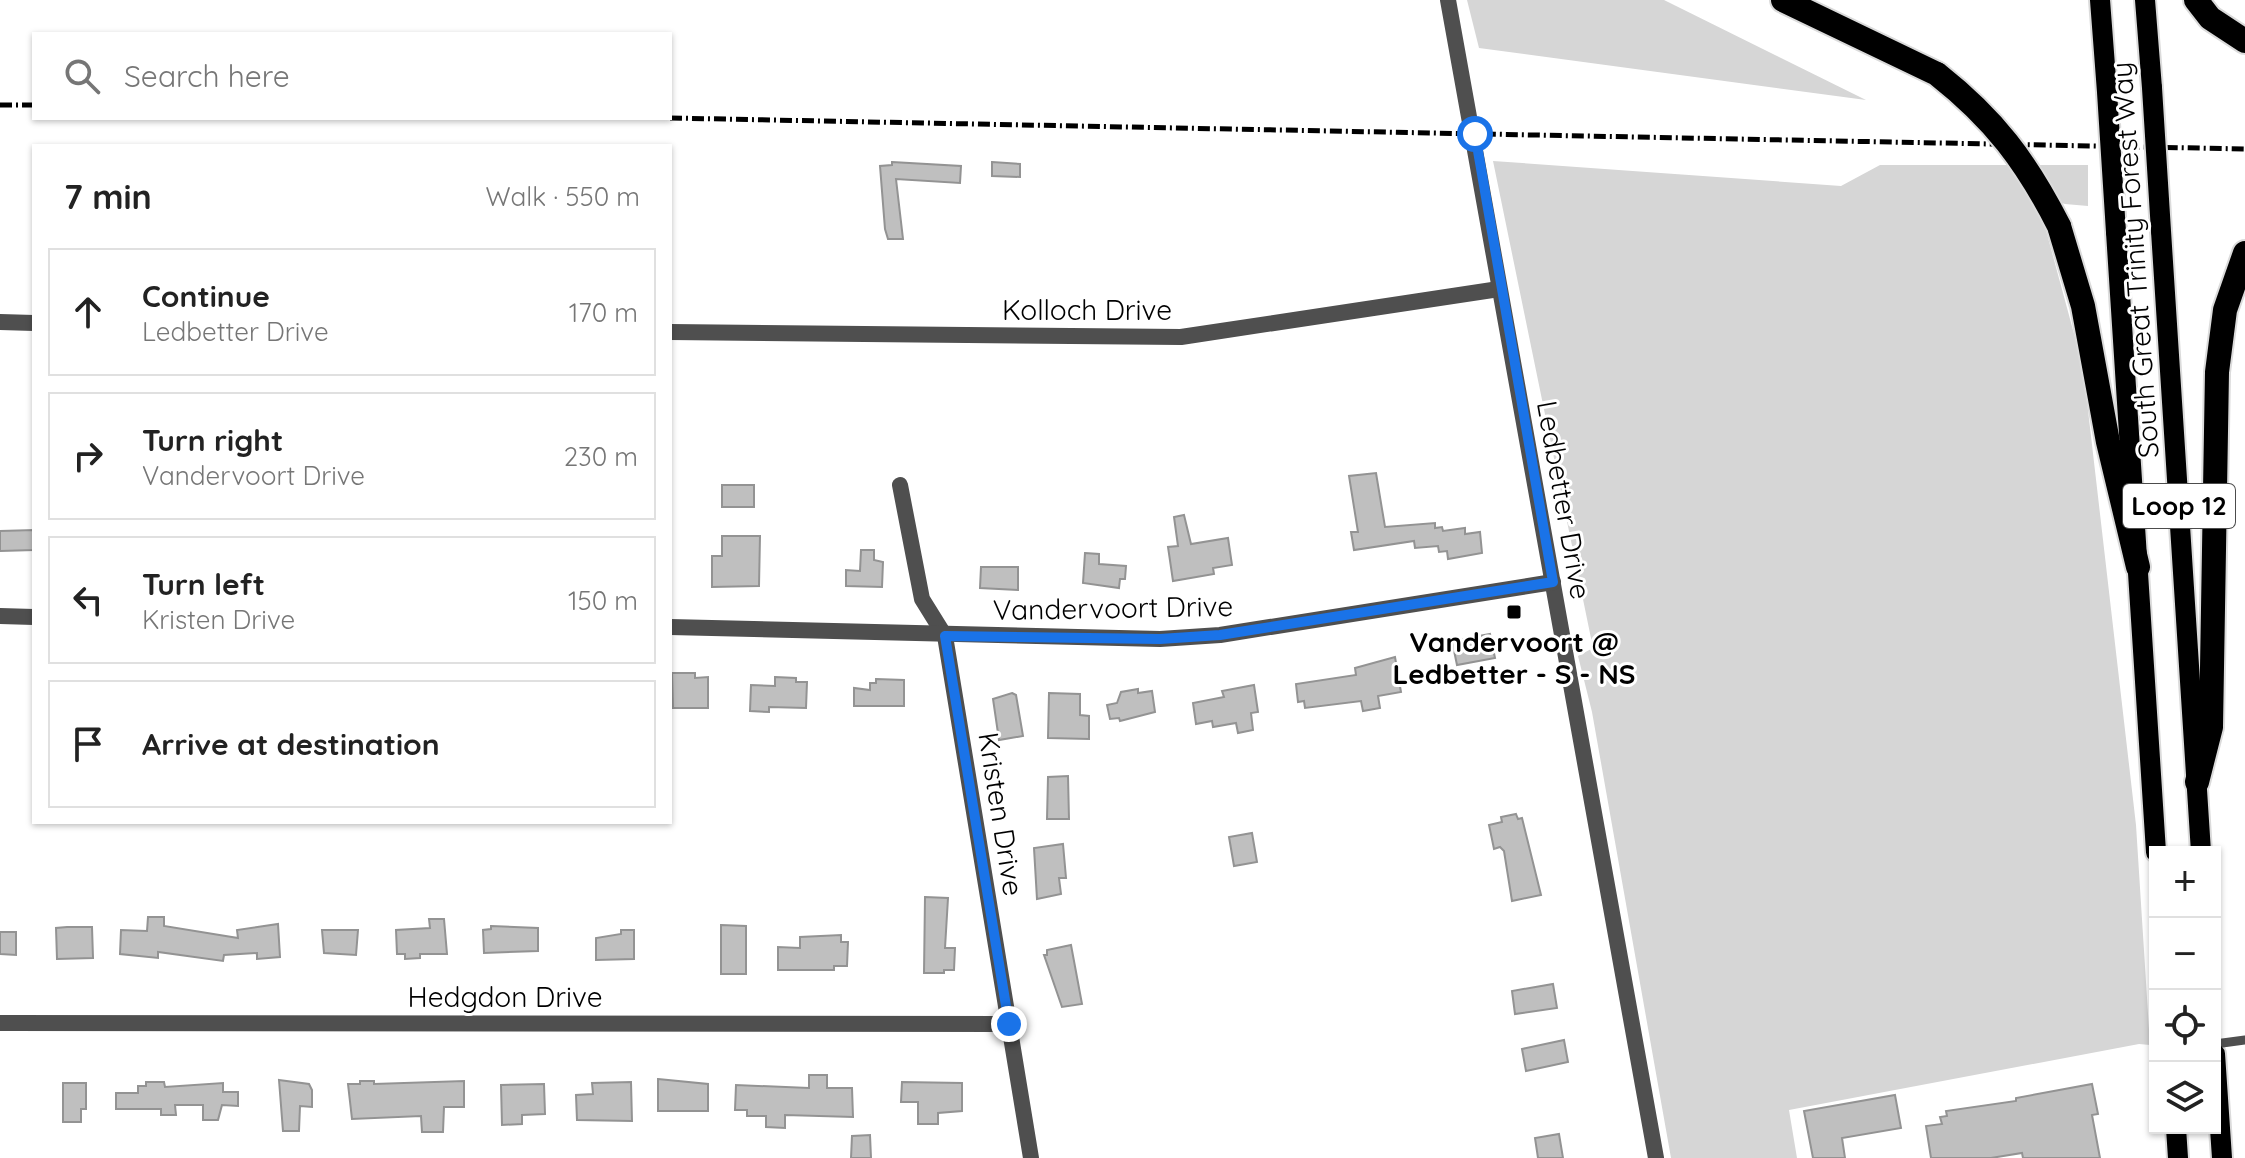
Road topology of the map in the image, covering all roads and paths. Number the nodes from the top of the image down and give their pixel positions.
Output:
1 (1448, 0) edge
2 (1783, 0) edge
3 (2100, 0) edge
4 (2145, 0) edge
5 (2196, 0) edge
6 (2245, 41) edge
7 (2245, 253) edge
8 (1499, 289) junction
9 (0, 322) edge
10 (32, 323) edge
11 (672, 332) edge
12 (900, 485) dead end
13 (2138, 567) junction
14 (1553, 582) junction
15 (0, 616) edge
16 (32, 617) edge
17 (672, 627) edge
18 (945, 636) junction
19 (2197, 782) junction
20 (2156, 846) edge
21 (2201, 846) edge
22 (0, 1023) edge
23 (1009, 1024) junction
24 (2245, 1040) edge
25 (2221, 1043) edge
26 (2216, 1062) edge
27 (2176, 1134) edge
28 (1031, 1158) edge
29 (1656, 1158) edge
30 (2178, 1158) edge
31 (2222, 1158) edge

1 - 8 street, Ledbetter Drive
2 - 13 highway, bridge
3 - 13 main road, South Great Trinity Forest Way / Loop 12, bridge
4 - 19 main road, South Great Trinity Forest Way / Loop 12, bridge
5 - 6 highway
7 - 19 highway
8 - 11 street, Kolloch Drive
8 - 14 street, Ledbetter Drive
9 - 10 street
12 - 18 street, Kristen Drive
13 - 20 main road, South Great Trinity Forest Way / Loop 12
14 - 18 street, Vandervoort Drive
14 - 29 street, Ledbetter Drive
15 - 16 street
17 - 18 street, Vandervoort Drive
18 - 23 street, Kristen Drive
19 - 21 main road, South Great Trinity Forest Way / Loop 12
22 - 23 street, Hedgdon Drive
23 - 28 street, Kristen Drive
24 - 25 lane
26 - 31 main road
27 - 30 main road

